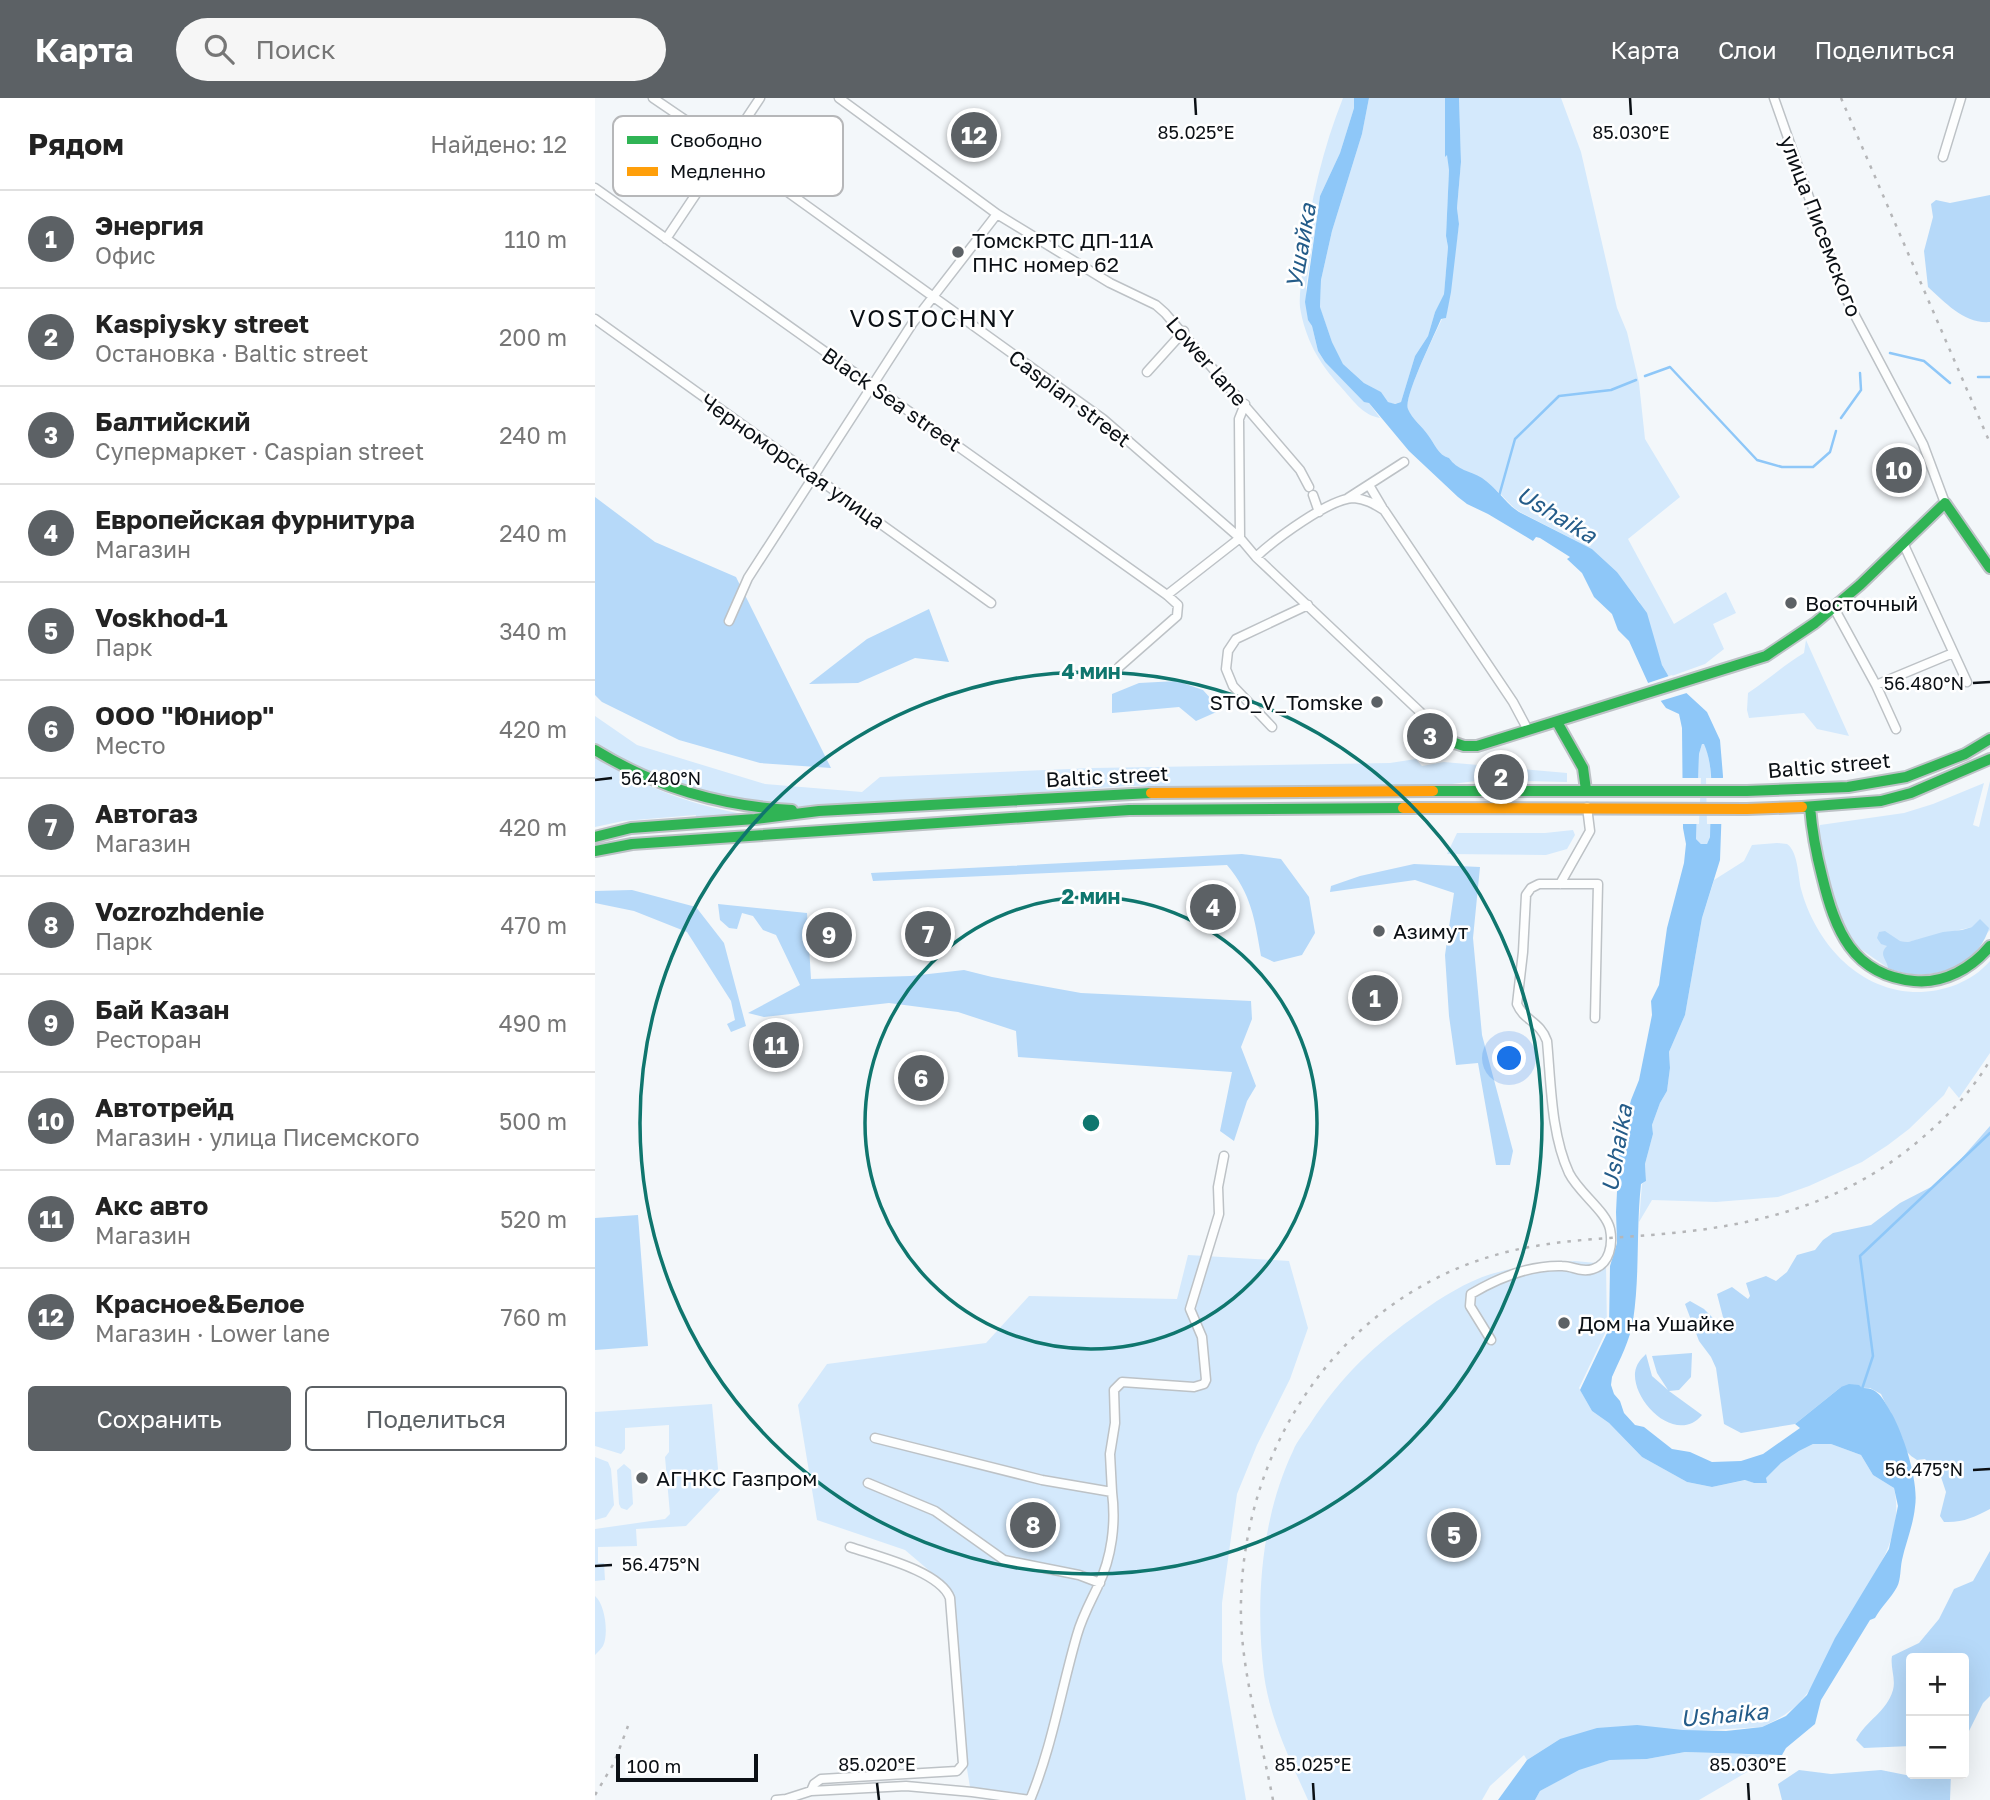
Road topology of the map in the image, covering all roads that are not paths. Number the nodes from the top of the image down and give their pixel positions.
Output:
1 (653, 98) edge
2 (760, 98) edge
3 (839, 98) edge
4 (1774, 98) edge
5 (1961, 98) edge
6 (679, 116) edge
7 (749, 116) edge
8 (1943, 157) dead end
9 (595, 188) edge
10 (696, 196) edge
11 (793, 196) edge
12 (997, 214) junction
13 (666, 239) junction
14 (933, 298) junction
15 (595, 319) edge
16 (1184, 331) junction
17 (1147, 372) dead end
18 (873, 386) junction
19 (1245, 404) junction
20 (1404, 462) dead end
21 (813, 476) junction
22 (1370, 485) junction
23 (1309, 487) dead end
24 (1313, 495) dead end
25 (1346, 499) junction
26 (1945, 503) junction
27 (1384, 510) junction
28 (1319, 512) junction
29 (1240, 538) junction
30 (1904, 545) junction
31 (1257, 557) junction
32 (1990, 568) edge
33 (1167, 595) junction
34 (991, 603) dead end
35 (1308, 605) junction
36 (1834, 608) junction
37 (729, 621) dead end
38 (1953, 653) junction
39 (1119, 667) dead end
40 (1967, 682) dead end
41 (1876, 685) junction
42 (1557, 722) junction
43 (1272, 727) dead end
44 (1896, 729) dead end
45 (1528, 730) junction
46 (1990, 739) edge
47 (1452, 742) joint
48 (595, 750) edge
49 (1990, 759) edge
50 (1586, 790) junction
51 (1587, 807) junction
52 (1810, 807) junction
53 (819, 811) junction
54 (595, 837) edge
55 (595, 851) edge
56 (1560, 884) junction
57 (1990, 946) edge
58 (1595, 1018) dead end
59 (1224, 1156) dead end
60 (1491, 1340) dead end
61 (874, 1438) dead end
62 (868, 1483) dead end
63 (1112, 1492) junction
64 (850, 1547) dead end
65 (1100, 1583) junction
66 (811, 1791) junction
67 (776, 1800) edge

1 - 6 street, Caspian street
2 - 7 street
3 - 12 street, Lower lane
4 - 26 street, улица Писемского
5 - 8 street
9 - 13 street, Black Sea street
10 - 13 street
11 - 14 street, Caspian street
12 - 14 street
12 - 16 street, Lower lane
13 - 18 street, Black Sea street
14 - 18 street
14 - 29 street, Caspian street
15 - 21 street, Черноморская улица
16 - 17 street
16 - 19 street, Lower lane
18 - 21 street
18 - 33 street, Black Sea street
19 - 23 street, Lower lane
19 - 29 street
20 - 22 street
21 - 34 street, Черноморская улица
21 - 37 street
22 - 25 street
22 - 27 street
24 - 28 street
25 - 27 street
25 - 28 street
26 - 30 main road
26 - 32 main road
27 - 45 street
28 - 31 street
29 - 31 street, Caspian street
29 - 33 street
30 - 36 main road
30 - 38 street
31 - 35 street, Caspian street
33 - 39 street, Black Sea street
35 - 43 street
35 - 47 street, Caspian street
36 - 41 street
36 - 42 main road
38 - 40 street
38 - 41 street
41 - 44 street
42 - 45 main road
42 - 50 main road
45 - 47 main road
46 - 50 main road, Baltic street
48 - 53 main road
49 - 52 main road, Baltic street
50 - 53 main road, Baltic street
51 - 52 main road, Baltic street
51 - 55 main road, Baltic street
51 - 56 street
52 - 57 main road
53 - 54 main road, Baltic street
56 - 58 street
56 - 60 street
59 - 63 street
61 - 63 street
62 - 65 street
63 - 65 street
64 - 66 street
65 - 66 street
66 - 67 street

